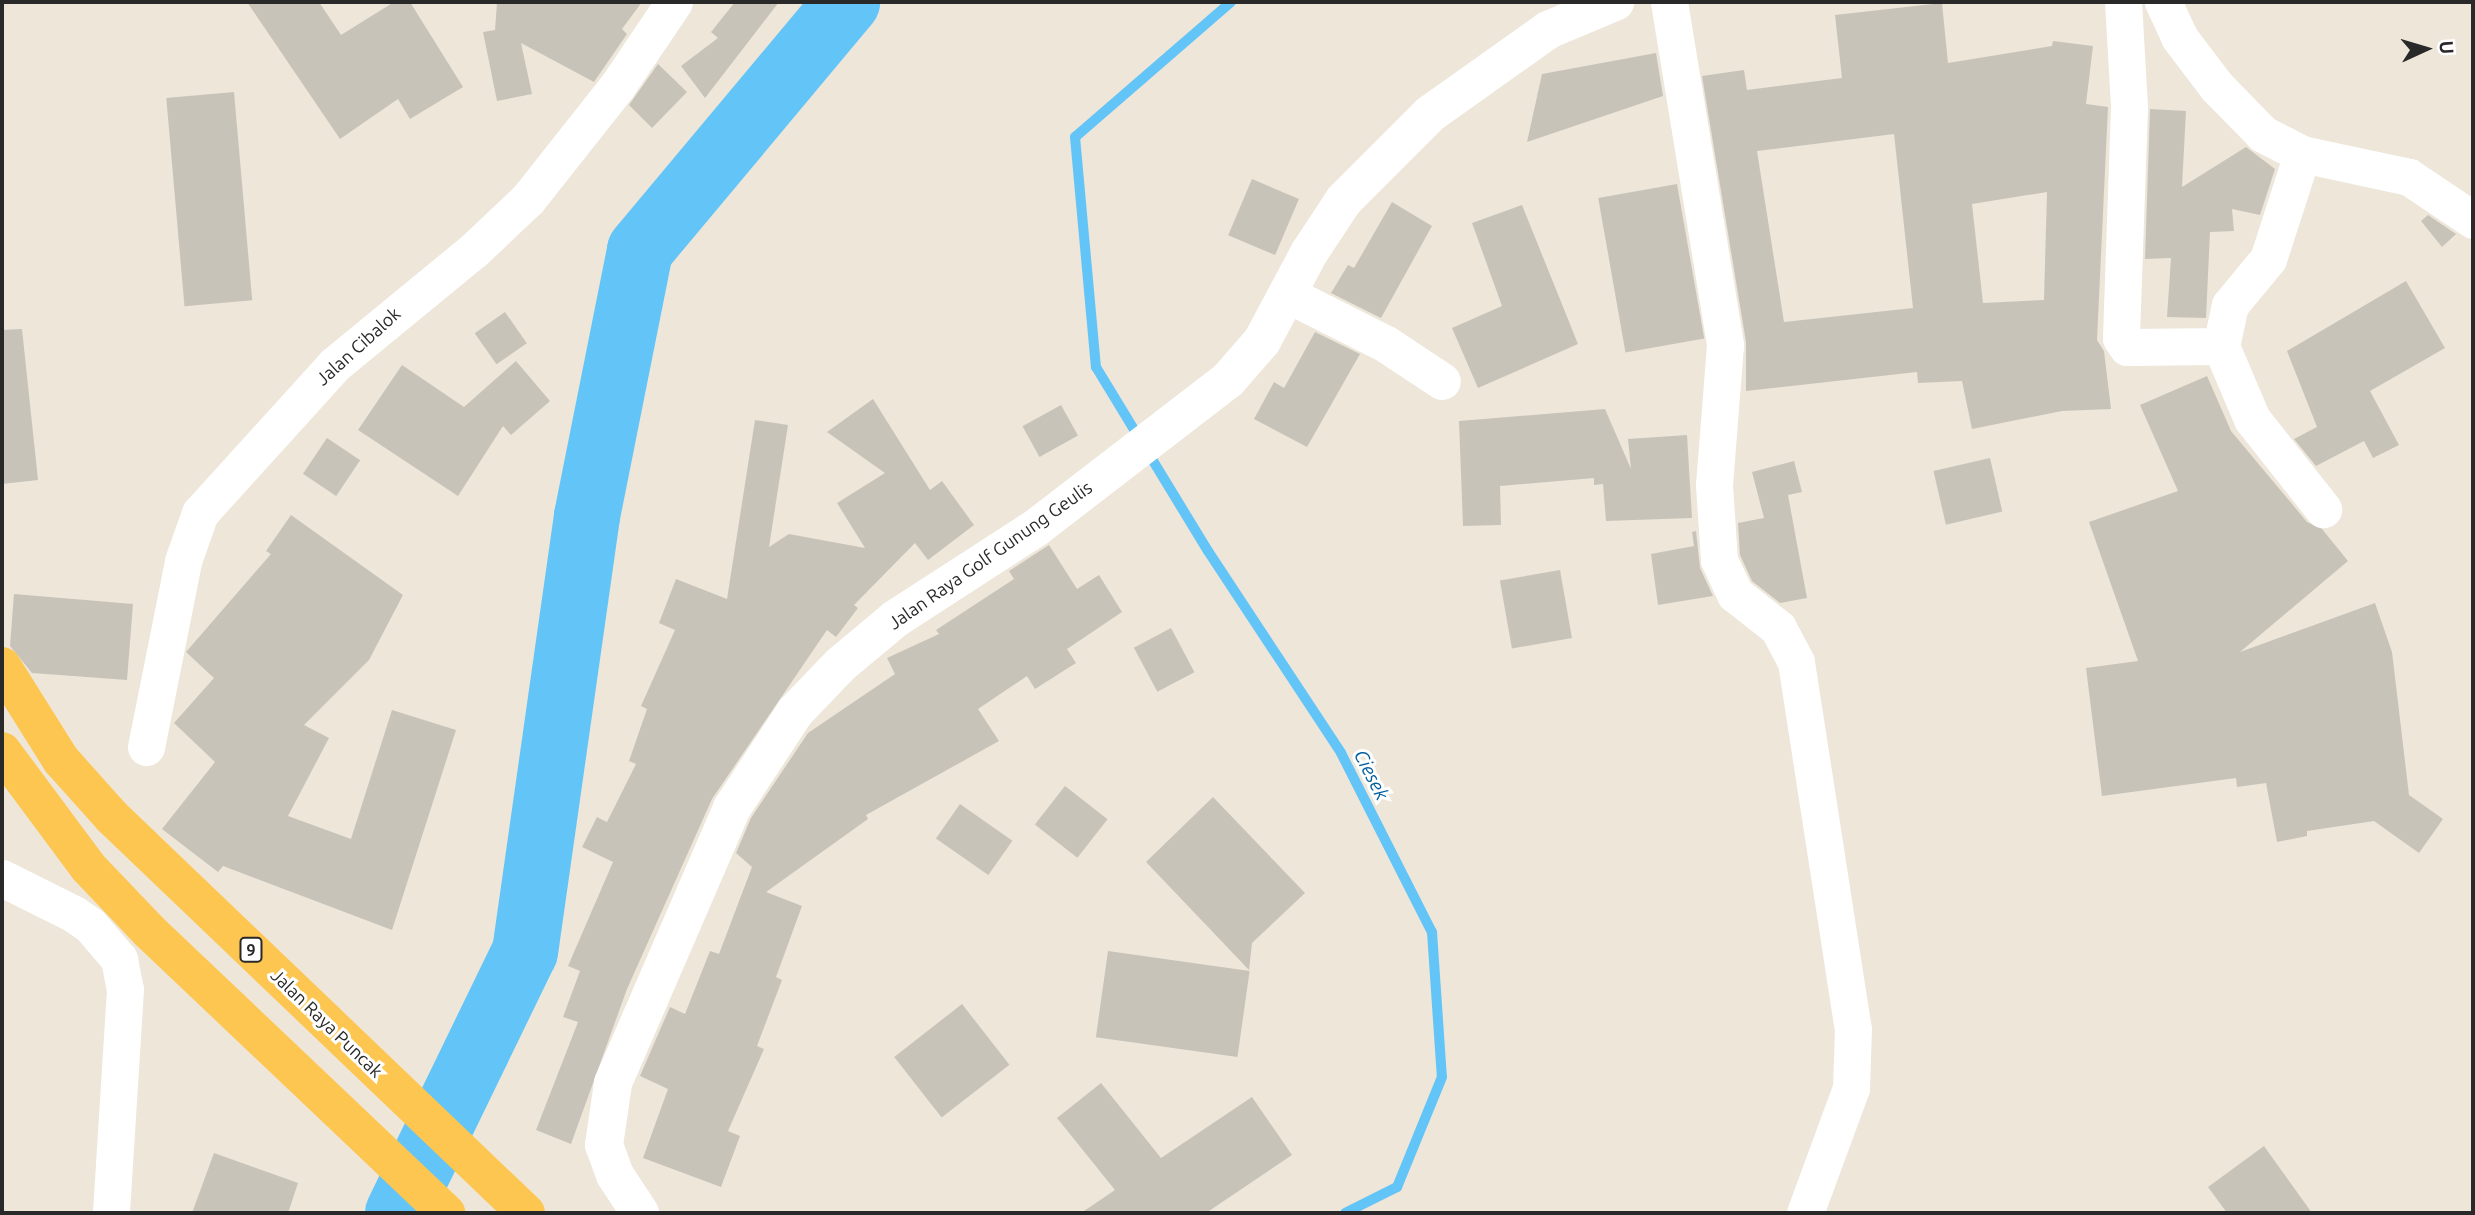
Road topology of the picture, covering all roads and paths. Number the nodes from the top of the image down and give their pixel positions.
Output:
1 (674, 2) edge
2 (1615, 2) edge
3 (1669, 2) edge
4 (2123, 2) edge
5 (2164, 2) edge
6 (2302, 154) junction
7 (2473, 220) edge
8 (1287, 294) junction
9 (2221, 346) junction
10 (1442, 381) dead end
11 (2323, 509) dead end
12 (2, 666) edge
13 (146, 747) dead end
14 (2, 751) edge
15 (2, 878) edge
16 (111, 1213) edge
17 (446, 1213) edge
18 (526, 1213) edge
19 (640, 1213) edge
20 (1805, 1213) edge

1 - 13 street, Jalan Cibalok
2 - 8 main road, Jalan Raya Golf Gunung Geulis
3 - 20 street
4 - 9 street
5 - 6 street
6 - 7 street
6 - 9 street
8 - 10 street
8 - 19 main road, Jalan Raya Golf Gunung Geulis
9 - 11 street
12 - 18 highway, Jalan Raya Puncak / 9
14 - 17 highway
15 - 16 street

